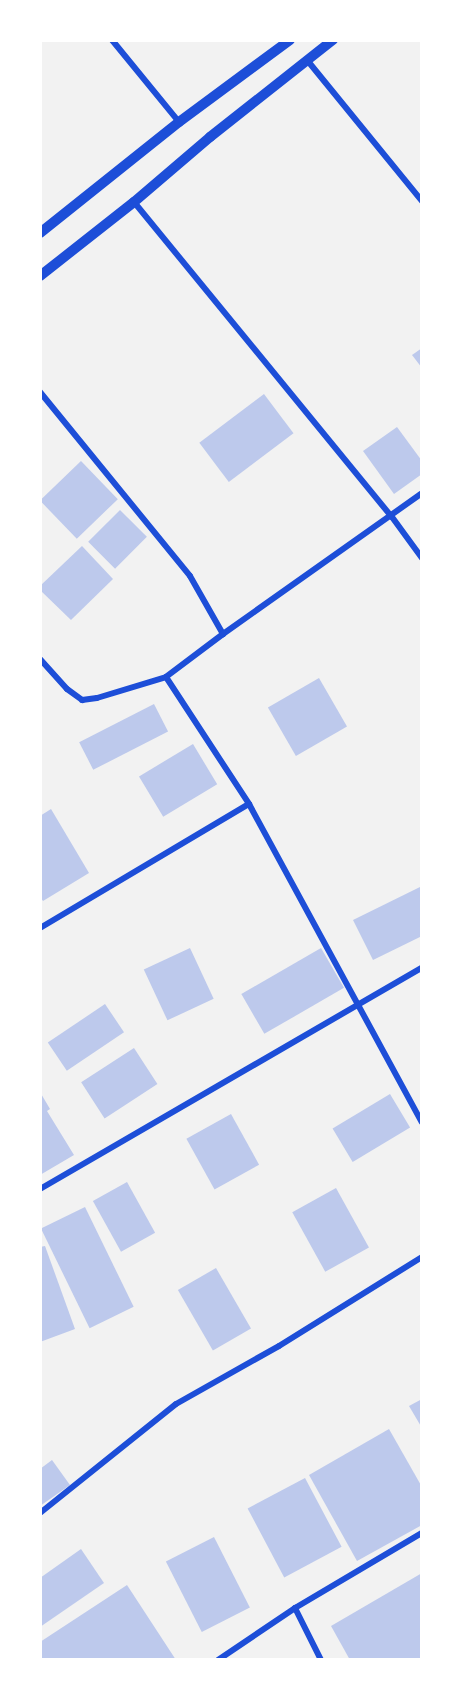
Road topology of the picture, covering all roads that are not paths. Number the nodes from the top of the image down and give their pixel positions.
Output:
1 (112, 40) edge
2 (290, 40) edge
3 (333, 40) edge
4 (307, 60) junction
5 (180, 122) junction
6 (422, 201) edge
7 (134, 202) junction
8 (40, 233) edge
9 (40, 276) edge
10 (40, 392) edge
11 (422, 493) edge
12 (392, 517) junction
13 (422, 558) edge
14 (223, 634) junction
15 (40, 659) edge
16 (166, 677) junction
17 (249, 804) junction
18 (40, 928) edge
19 (422, 968) edge
20 (360, 1005) junction
21 (422, 1122) edge
22 (40, 1189) edge
23 (422, 1257) edge
24 (40, 1513) edge
25 (422, 1533) edge
26 (295, 1608) junction
27 (218, 1659) edge
28 (321, 1659) edge

1 - 5 street
2 - 5 street
3 - 4 street
4 - 6 street
4 - 7 street
5 - 8 street
7 - 9 street
7 - 12 street
10 - 14 street
11 - 12 street
12 - 13 street
12 - 14 street
14 - 16 street
15 - 16 street
16 - 17 street
17 - 18 street
17 - 20 street
19 - 20 street
20 - 21 street
20 - 22 street
23 - 24 street
25 - 26 street
26 - 27 street
26 - 28 street

